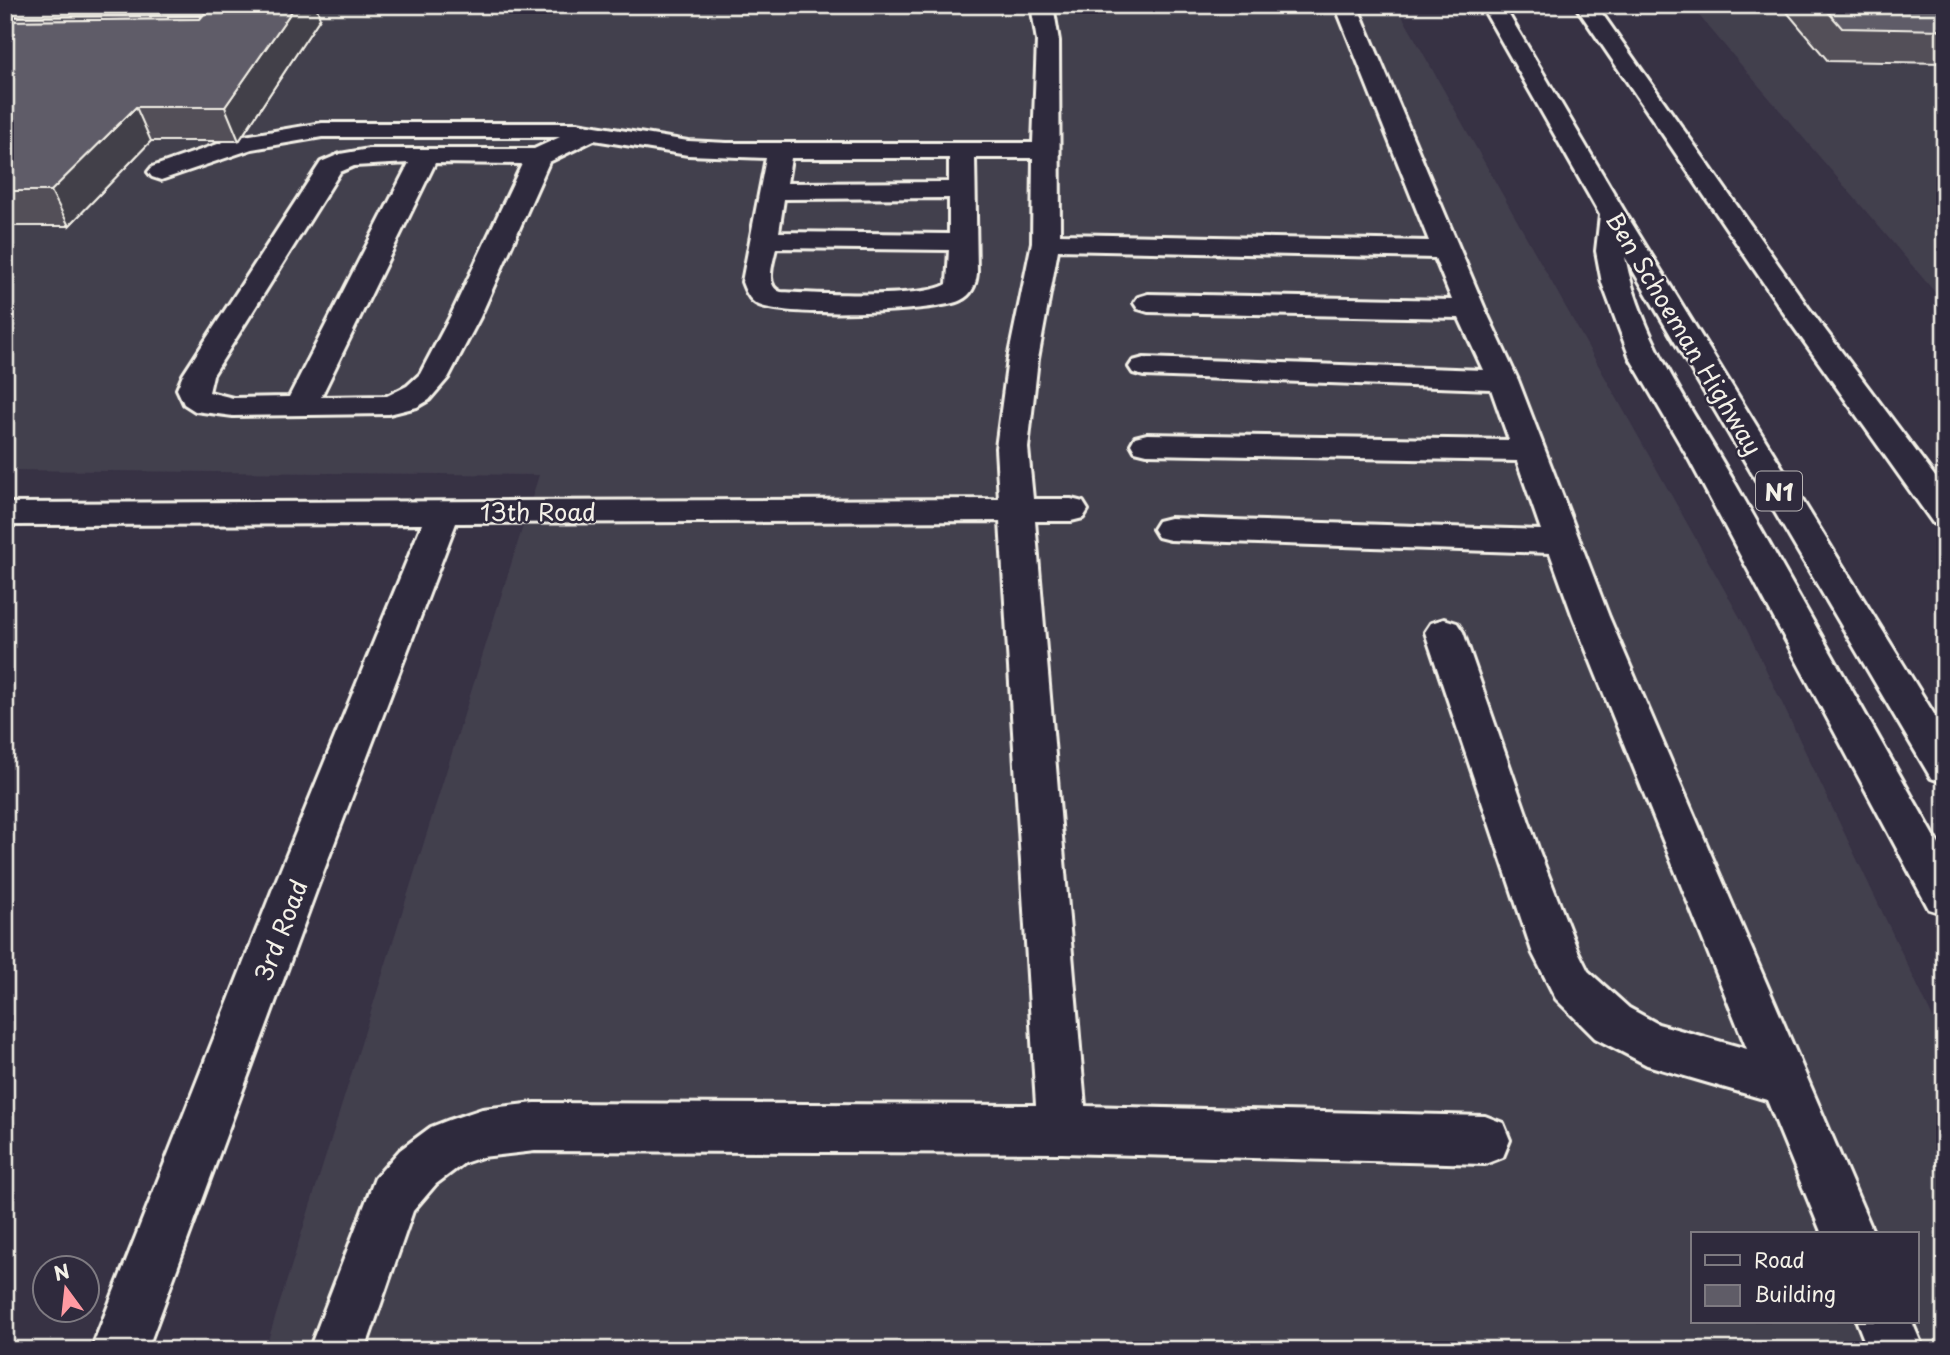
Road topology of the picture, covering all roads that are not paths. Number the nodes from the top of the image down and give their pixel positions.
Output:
1 (241, 5) edge
2 (1042, 5) edge
3 (1346, 5) edge
4 (1492, 5) edge
5 (1585, 5) edge
6 (83, 7) edge
7 (160, 7) edge
8 (5, 9) edge
9 (591, 132) junction
10 (1045, 150) junction
11 (780, 151) junction
12 (962, 151) junction
13 (426, 155) junction
14 (538, 157) junction
15 (161, 172) dead end
16 (962, 190) junction
17 (771, 191) junction
18 (1613, 214) junction
19 (763, 240) junction
20 (963, 242) junction
21 (1046, 242) junction
22 (1446, 250) junction
23 (1148, 303) dead end
24 (1470, 309) junction
25 (1143, 367) dead end
26 (1503, 380) junction
27 (300, 407) junction
28 (1147, 444) dead end
29 (1529, 451) junction
30 (1015, 509) junction
31 (1071, 510) dead end
32 (444, 511) junction
33 (5, 514) edge
34 (1945, 514) edge
35 (1170, 529) dead end
36 (1563, 542) junction
37 (1444, 632) dead end
38 (1945, 767) edge
39 (1945, 896) edge
40 (1785, 1082) junction
41 (1062, 1129) junction
42 (1485, 1140) dead end
43 (1847, 1232) edge
44 (1885, 1324) edge
45 (119, 1350) edge
46 (337, 1350) edge
47 (1896, 1350) edge

1 - 7 main road
2 - 10 main road
3 - 22 main road
4 - 18 main road, Ben Schoeman Highway / N1
5 - 34 main road
6 - 7 main road
6 - 8 main road
9 - 11 main road
9 - 14 main road
9 - 15 main road
10 - 12 main road
10 - 21 main road
11 - 12 main road
11 - 17 main road
12 - 16 main road
13 - 14 main road
13 - 27 main road
13 - 27 main road
14 - 27 main road
16 - 17 main road
16 - 20 main road
17 - 19 main road
18 - 38 main road, Ben Schoeman Highway / N1
18 - 39 main road
19 - 20 main road
19 - 20 main road
21 - 22 main road
21 - 30 main road
22 - 24 main road
23 - 24 main road
24 - 26 main road
25 - 26 main road
26 - 29 main road
28 - 29 main road
29 - 36 main road
30 - 31 main road, 13th Road
30 - 32 main road, 13th Road
30 - 41 main road
32 - 33 main road, 13th Road
32 - 45 main road, 3rd Road
35 - 36 main road
36 - 40 main road
37 - 40 main road
40 - 43 main road
41 - 42 main road
41 - 46 main road
44 - 47 main road

